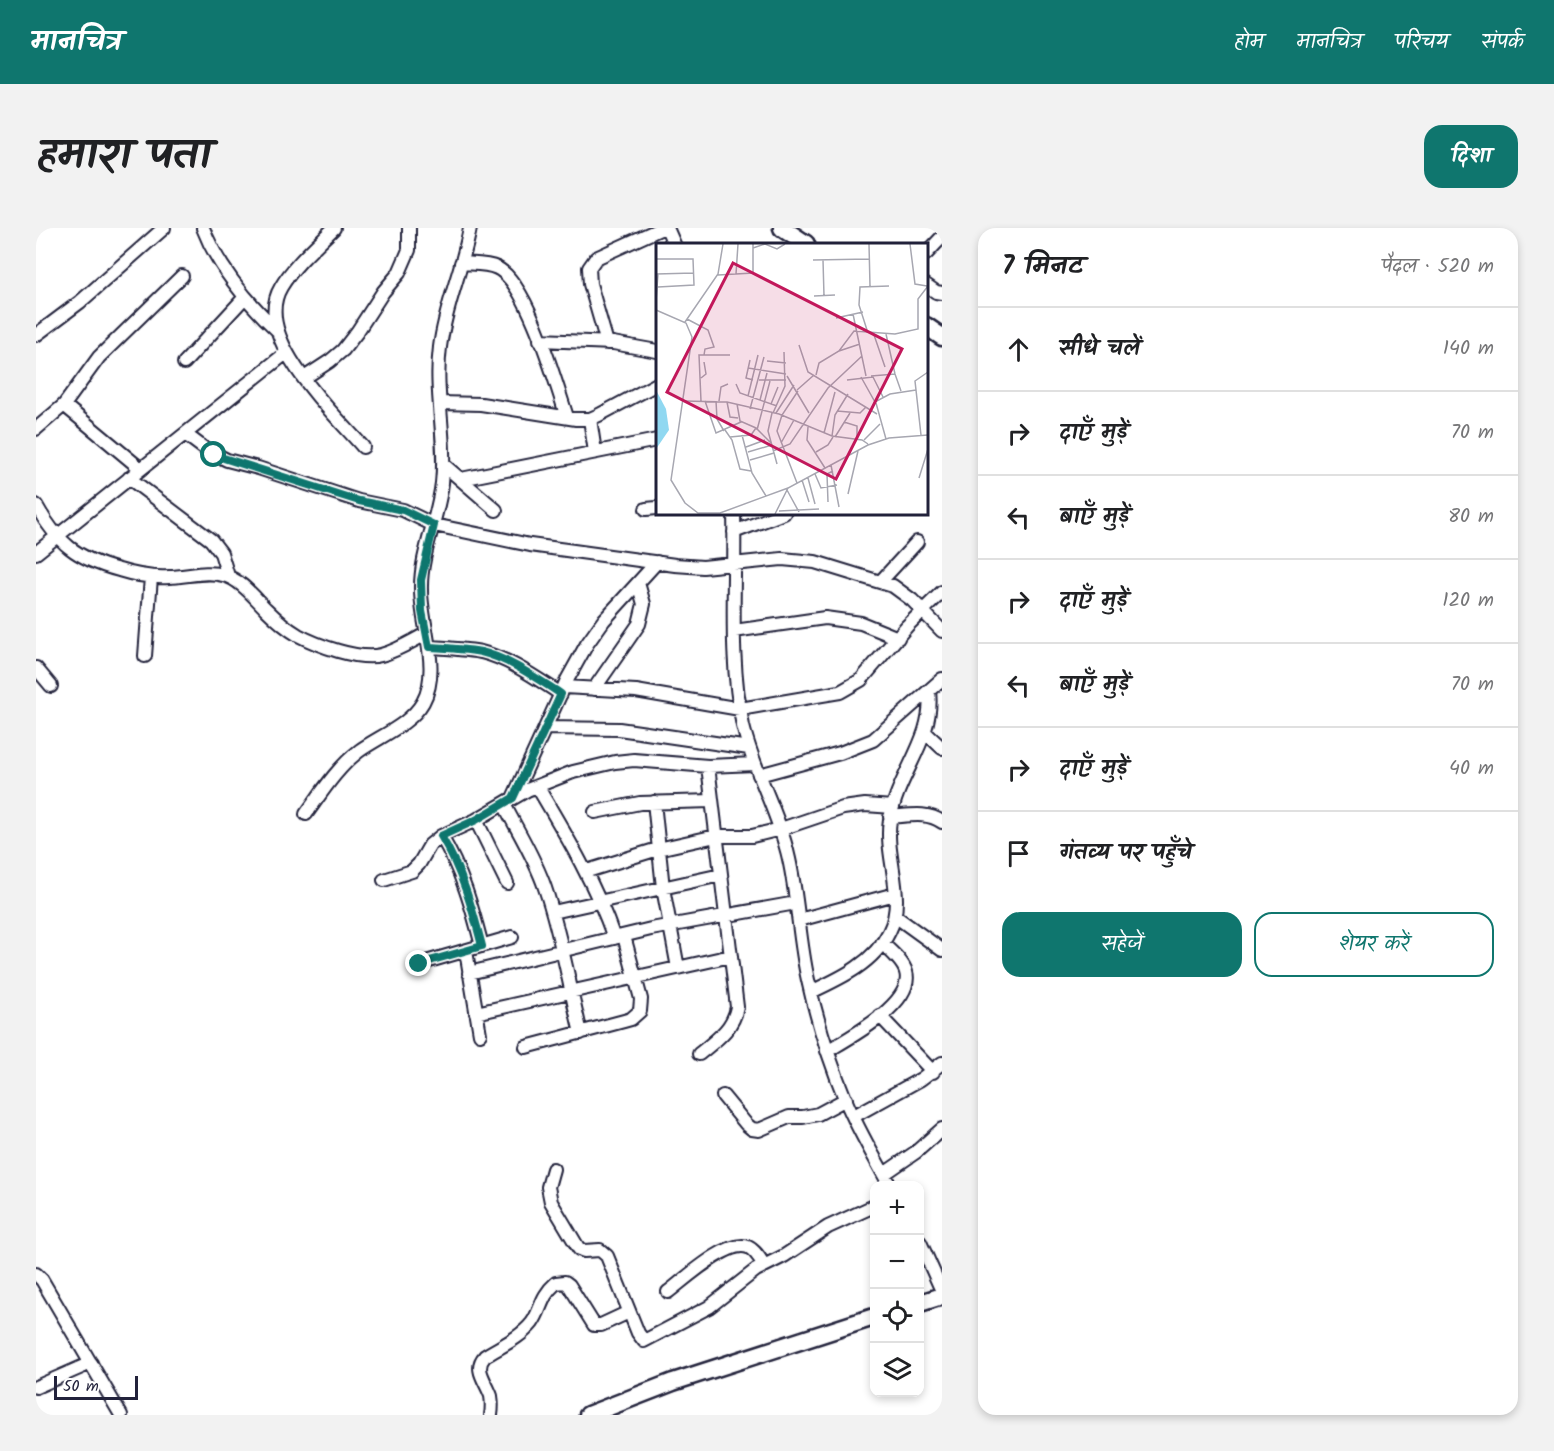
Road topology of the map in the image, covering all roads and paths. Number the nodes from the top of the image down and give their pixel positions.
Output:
1 (164, 228) edge
2 (202, 228) edge
3 (334, 228) edge
4 (409, 228) edge
5 (470, 228) edge
6 (662, 228) edge
7 (667, 228) edge
8 (782, 228) edge
9 (942, 237) edge
10 (674, 243) edge
11 (804, 243) edge
12 (927, 253) edge
13 (461, 263) junction
14 (182, 276) dead end
15 (927, 286) edge
16 (942, 293) edge
17 (245, 297) junction
18 (927, 327) edge
19 (278, 331) junction
20 (36, 335) edge
21 (942, 338) edge
22 (540, 340) junction
23 (607, 343) junction
24 (656, 351) edge
25 (286, 353) junction
26 (184, 363) dead end
27 (304, 378) junction
28 (656, 385) edge
29 (440, 403) junction
30 (64, 405) junction
31 (567, 417) junction
32 (591, 419) junction
33 (36, 429) edge
34 (186, 434) junction
35 (656, 440) edge
36 (363, 447) dead end
37 (595, 452) junction
38 (444, 465) junction
39 (141, 469) junction
40 (129, 478) junction
41 (461, 479) junction
42 (36, 505) edge
43 (496, 510) dead end
44 (734, 514) edge
45 (781, 514) edge
46 (434, 525) junction
47 (734, 532) junction
48 (57, 537) junction
49 (917, 542) dead end
50 (36, 553) edge
51 (657, 562) junction
52 (732, 564) junction
53 (228, 576) junction
54 (151, 577) junction
55 (880, 581) junction
56 (638, 582) junction
57 (942, 592) edge
58 (922, 611) junction
59 (734, 631) junction
60 (942, 631) edge
61 (426, 634) junction
62 (898, 638) junction
63 (429, 647) junction
64 (145, 656) dead end
65 (36, 668) edge
66 (941, 682) edge
67 (51, 686) dead end
68 (594, 688) junction
69 (562, 691) junction
70 (929, 691) junction
71 (740, 709) junction
72 (545, 728) junction
73 (925, 732) junction
74 (749, 748) junction
75 (942, 748) edge
76 (708, 766) junction
77 (757, 770) junction
78 (537, 786) junction
79 (508, 801) junction
80 (712, 801) junction
81 (654, 802) junction
82 (595, 812) dead end
83 (892, 812) junction
84 (306, 813) dead end
85 (476, 820) junction
86 (942, 822) edge
87 (781, 829) junction
88 (441, 836) junction
89 (716, 836) junction
90 (658, 849) junction
91 (587, 872) junction
92 (721, 875) junction
93 (384, 880) dead end
94 (507, 883) dead end
95 (663, 888) junction
96 (896, 894) junction
97 (601, 901) junction
98 (796, 903) junction
99 (553, 912) junction
100 (726, 915) junction
101 (895, 916) junction
102 (799, 920) junction
103 (670, 926) junction
104 (512, 937) dead end
105 (619, 937) junction
106 (882, 943) junction
107 (482, 946) junction
108 (561, 950) junction
109 (942, 950) edge
110 (466, 951) junction
111 (731, 956) junction
112 (419, 964) dead end
113 (678, 968) junction
114 (470, 973) junction
115 (634, 977) junction
116 (571, 991) junction
117 (811, 992) junction
118 (476, 1013) junction
119 (880, 1016) junction
120 (581, 1032) junction
121 (480, 1034) dead end
122 (526, 1047) dead end
123 (827, 1051) junction
124 (699, 1054) dead end
125 (937, 1068) edge
126 (723, 1096) dead end
127 (846, 1099) junction
128 (854, 1116) junction
129 (942, 1129) edge
130 (553, 1169) dead end
131 (884, 1174) junction
132 (888, 1181) edge
133 (870, 1208) edge
134 (924, 1251) edge
135 (764, 1265) junction
136 (36, 1274) edge
137 (942, 1291) edge
138 (668, 1292) dead end
139 (942, 1296) edge
140 (924, 1302) edge
141 (629, 1312) junction
142 (870, 1318) edge
143 (90, 1363) junction
144 (36, 1388) edge
145 (121, 1415) edge
146 (491, 1415) edge
147 (588, 1415) edge

1 - 20 street
2 - 17 street
3 - 19 street
4 - 27 street
5 - 13 street
6 - 23 street
7 - 10 street
8 - 11 street
9 - 12 street
13 - 22 street
13 - 29 street
14 - 30 street
15 - 16 street
17 - 19 street
17 - 26 street
18 - 21 street
19 - 25 street
22 - 23 street
22 - 31 street
23 - 24 street
25 - 27 street
25 - 34 street
27 - 36 street
28 - 32 street
29 - 31 street
29 - 38 street
30 - 33 street
30 - 39 street
31 - 32 street
32 - 37 street
34 - 39 street
34 - 46 street
35 - 37 street
37 - 41 street
38 - 41 street
38 - 46 street
39 - 40 street
40 - 48 street
40 - 53 street
41 - 43 street
42 - 48 street
44 - 47 street
45 - 47 street
46 - 51 street
46 - 61 street
47 - 52 street
48 - 50 street
48 - 54 street
49 - 55 street
51 - 52 street
51 - 56 street
52 - 55 street
52 - 59 street
53 - 54 street
53 - 61 street
54 - 64 street
55 - 58 street
56 - 68 street
56 - 69 street
57 - 58 street
58 - 60 street
58 - 62 street
59 - 62 street
59 - 71 street
61 - 63 street
62 - 71 street
63 - 69 street
63 - 84 street
65 - 67 street
66 - 70 street
68 - 69 street
68 - 71 street
69 - 72 street
70 - 73 street
70 - 77 street
71 - 74 street
72 - 74 street
72 - 79 street
73 - 75 street
73 - 83 street
74 - 77 street
76 - 77 street
76 - 78 street
76 - 80 street
77 - 87 street
78 - 79 street
78 - 91 street
79 - 85 street
79 - 99 street
80 - 81 street
80 - 89 street
81 - 82 street
81 - 90 street
83 - 86 street
83 - 87 street
83 - 96 street
85 - 88 street
85 - 94 street
87 - 89 street
87 - 98 street
88 - 93 street
88 - 107 street
89 - 90 street
89 - 92 street
90 - 91 street
90 - 95 street
91 - 97 street
92 - 95 street
92 - 100 street
95 - 97 street
95 - 103 street
96 - 101 street
96 - 102 street
97 - 99 street
97 - 105 street
98 - 100 street
98 - 102 street
99 - 108 street
100 - 103 street
100 - 111 street
101 - 106 street
101 - 109 street
102 - 117 street
103 - 105 street
103 - 113 street
104 - 107 street
105 - 108 street
105 - 115 street
106 - 117 street
106 - 119 street
107 - 110 street
108 - 114 street
108 - 116 street
110 - 112 street
110 - 114 street
111 - 113 street
111 - 124 street
113 - 115 street
114 - 118 street
115 - 116 street
115 - 120 street
116 - 118 street
116 - 120 street
117 - 123 street
118 - 121 street
119 - 123 street
119 - 125 street
120 - 122 street
123 - 127 street
125 - 128 street
126 - 127 street
127 - 128 street
128 - 131 street
129 - 131 street
130 - 141 street
131 - 132 street
133 - 135 street
134 - 137 street
135 - 138 street
135 - 141 street
136 - 143 street
139 - 140 street
141 - 146 street
142 - 147 street
143 - 144 street
143 - 145 street

